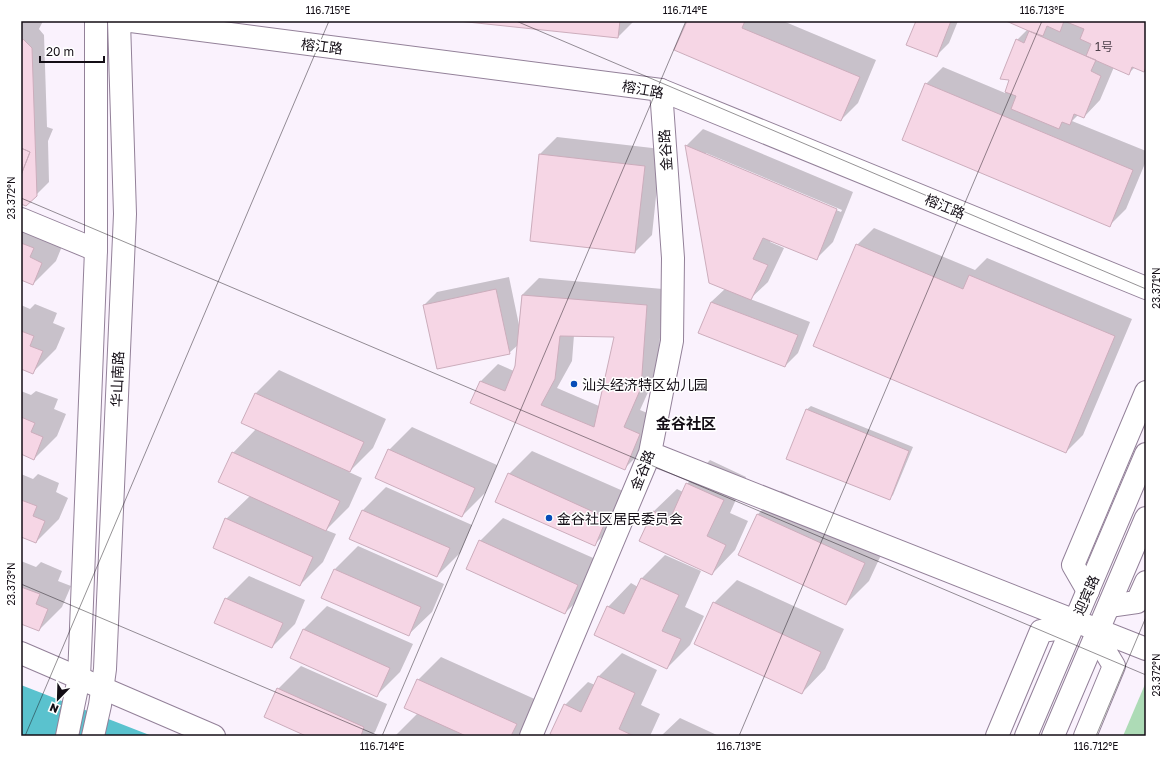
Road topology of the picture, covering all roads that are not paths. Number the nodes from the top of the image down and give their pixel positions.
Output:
1 (96, 21) edge
2 (119, 21) edge
3 (131, 21) edge
4 (661, 90) junction
5 (21, 219) edge
6 (96, 250) junction
7 (1146, 288) edge
8 (1146, 392) edge
9 (650, 453) junction
10 (1146, 454) edge
11 (1146, 518) edge
12 (1146, 582) edge
13 (1088, 591) junction
14 (1109, 606) junction
15 (1073, 624) junction
16 (1097, 633) junction
17 (1146, 650) edge
18 (21, 653) edge
19 (78, 688) junction
20 (101, 696) junction
21 (67, 736) edge
22 (93, 736) edge
23 (214, 736) edge
24 (531, 736) edge
25 (997, 736) edge
26 (1026, 736) edge
27 (1053, 736) edge
28 (1085, 736) edge

1 - 6 street, 华山南路
2 - 20 street, 华山南路
3 - 4 street, 榕江路
4 - 7 street, 榕江路
4 - 9 street, 金谷路
5 - 6 street
6 - 19 street, 华山南路
8 - 13 street
9 - 15 street
9 - 24 street, 金谷路
10 - 13 street, 迎宾路
11 - 14 street, 迎宾路
12 - 14 street
13 - 15 street, 迎宾路
14 - 16 street, 迎宾路
15 - 16 street
15 - 25 street
15 - 26 street, 迎宾路
16 - 17 street
16 - 27 street, 迎宾路
16 - 28 street
18 - 19 street
19 - 20 street
19 - 21 street, 华山南路
20 - 22 street, 华山南路
20 - 23 street

